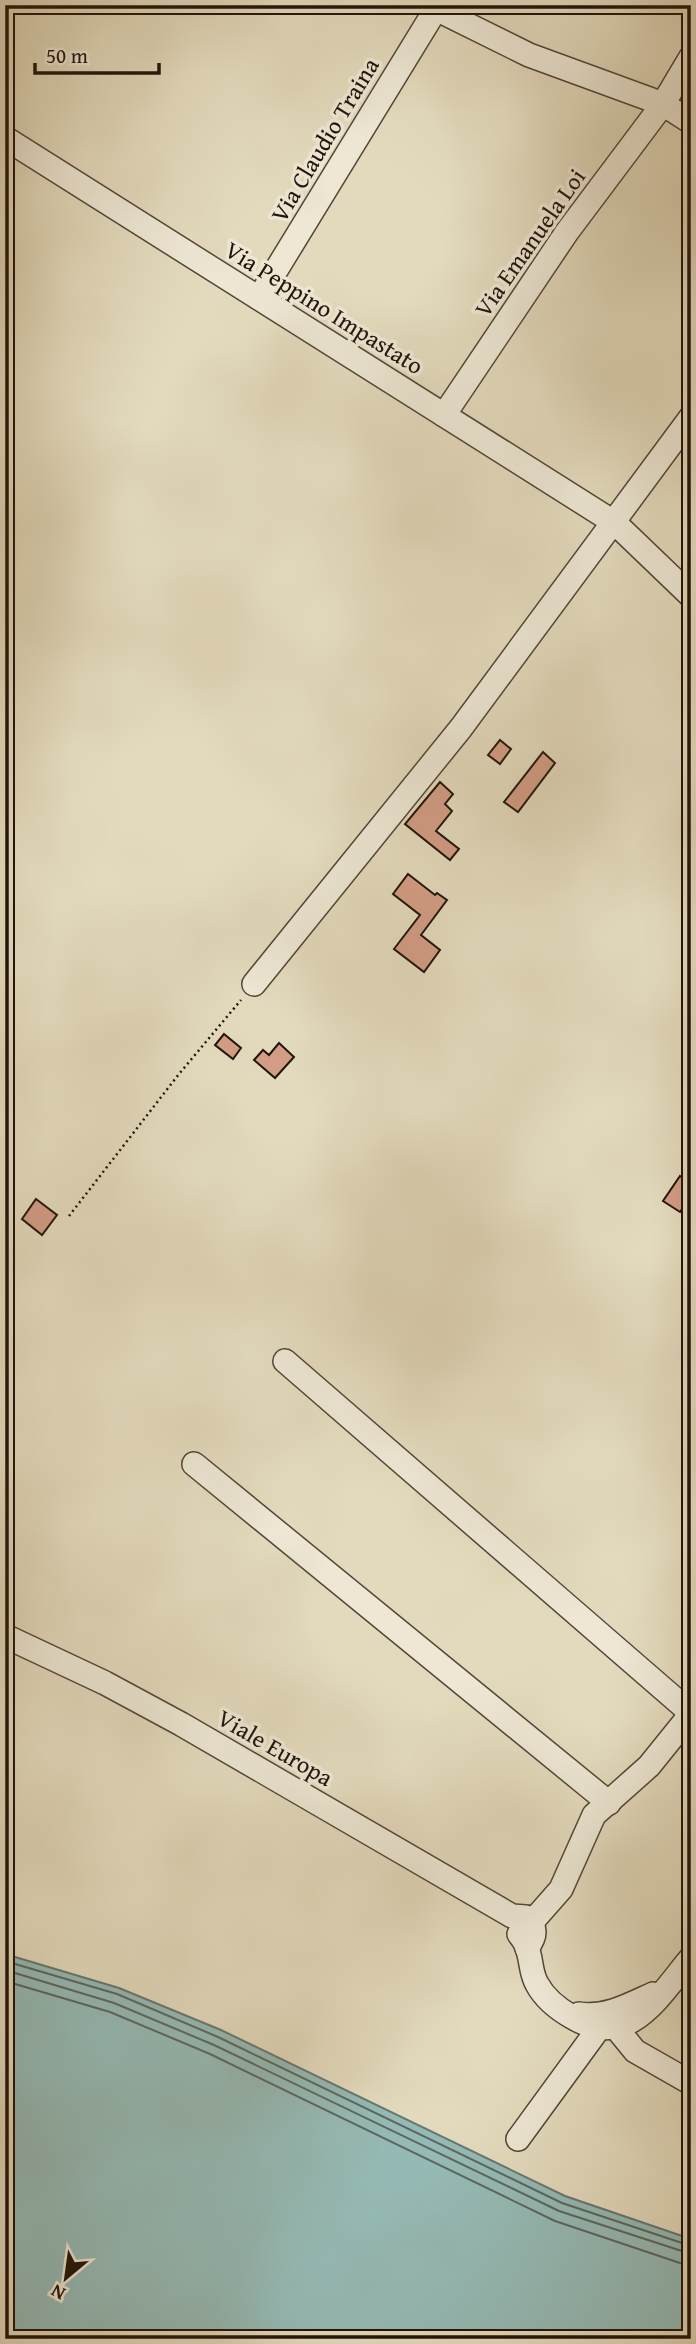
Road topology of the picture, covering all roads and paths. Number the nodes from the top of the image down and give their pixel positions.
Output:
1 (438, 8) edge
2 (691, 57) edge
3 (663, 104) junction
4 (691, 122) edge
5 (5, 138) edge
6 (259, 298) junction
7 (444, 415) junction
8 (690, 419) edge
9 (615, 523) junction
10 (691, 596) edge
11 (254, 984) joint
12 (69, 1216) dead end
13 (285, 1361) dead end
14 (194, 1464) dead end
15 (5, 1636) edge
16 (691, 1714) edge
17 (609, 1803) junction
18 (517, 1917) junction
19 (691, 1958) edge
20 (666, 1989) junction
21 (562, 2011) junction
22 (608, 2028) junction
23 (691, 2083) edge
24 (518, 2139) dead end

1 - 3 street
1 - 6 street, Via Claudio Traina
2 - 3 street, Via Emanuela Loi
3 - 4 street
3 - 7 street, Via Emanuela Loi
5 - 6 street, Via Peppino Impastato
6 - 7 street, Via Peppino Impastato
7 - 9 street, Via Peppino Impastato
8 - 9 street
9 - 10 street, Via Peppino Impastato
9 - 11 street
11 - 12 path
13 - 16 street
14 - 17 street
15 - 18 street, Viale Europa
16 - 17 street
17 - 18 street
18 - 21 street
19 - 20 street
20 - 21 street
20 - 22 street
21 - 22 street
22 - 23 street
22 - 24 street

